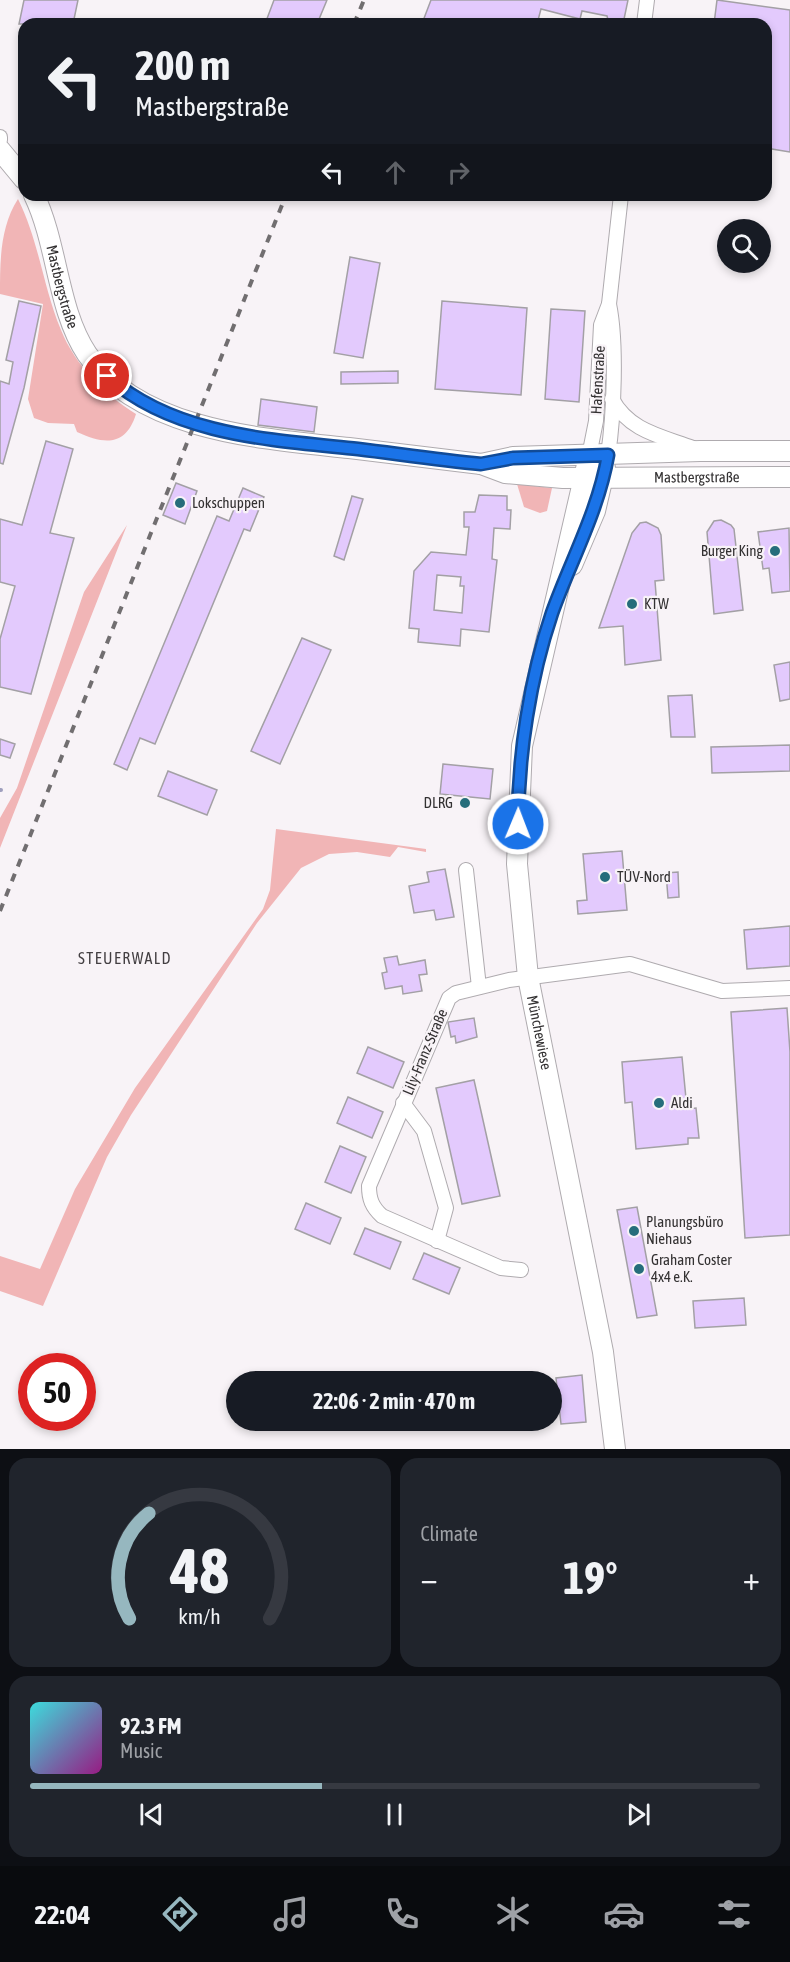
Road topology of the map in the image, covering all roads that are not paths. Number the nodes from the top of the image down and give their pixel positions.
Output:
1 (647, 0) edge
2 (645, 18) edge
3 (0, 150) edge
4 (18, 172) edge
5 (36, 201) edge
6 (620, 201) edge
7 (609, 304) junction
8 (611, 397) junction
9 (700, 451) junction
10 (790, 451) edge
11 (598, 455) junction
12 (481, 464) junction
13 (790, 477) edge
14 (583, 478) junction
15 (603, 479) junction
16 (552, 614) junction
17 (466, 870) dead end
18 (528, 977) junction
19 (479, 987) junction
20 (790, 988) edge
21 (403, 1103) junction
22 (437, 1241) junction
23 (521, 1270) dead end
24 (615, 1449) edge

1 - 2 street
3 - 4 main road
5 - 12 main road, Mastbergstraße
6 - 7 street, Hafenstraße
7 - 8 street, Hafenstraße
7 - 11 street, Hafenstraße
8 - 9 street, Hafenstraße
8 - 11 street, Hafenstraße
9 - 10 main road, Mastbergstraße
9 - 11 main road, Mastbergstraße
11 - 12 main road, Mastbergstraße
11 - 14 main road
11 - 15 main road
12 - 14 main road, Mastbergstraße
13 - 15 main road, Mastbergstraße
14 - 15 main road, Mastbergstraße
14 - 16 main road, Münchewiese
15 - 16 main road, Münchewiese
16 - 18 main road, Münchewiese
17 - 19 street
18 - 19 street, Lily-Franz-Straße
18 - 20 street, Lily-Franz-Straße
18 - 24 main road, Münchewiese
19 - 21 street, Lily-Franz-Straße
21 - 22 street, Lily-Franz-Straße
21 - 22 street, Lily-Franz-Straße
22 - 23 street, Lily-Franz-Straße

